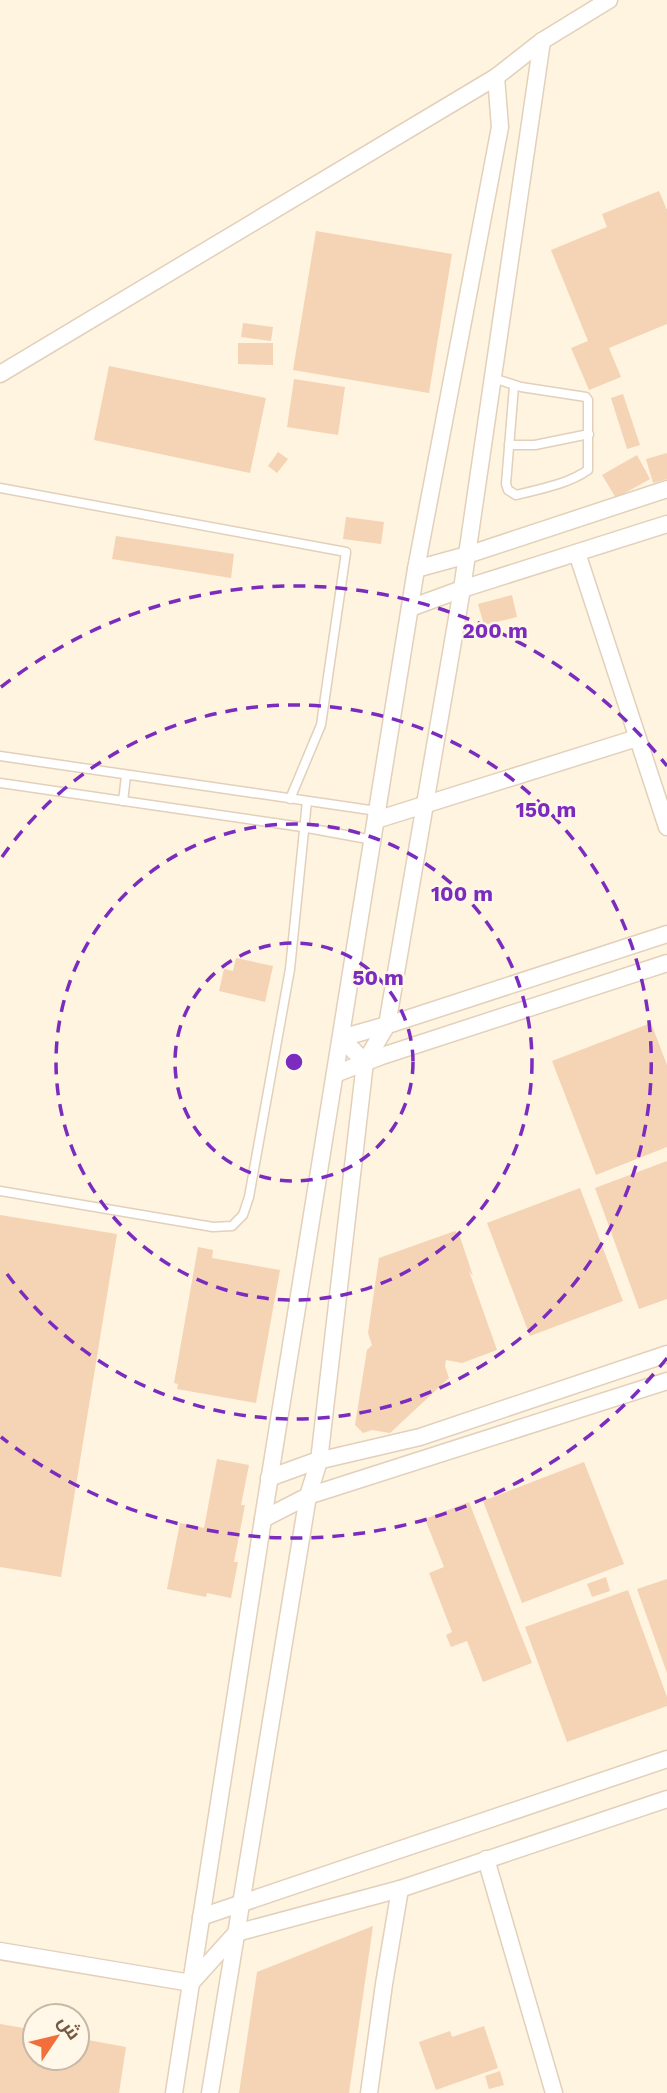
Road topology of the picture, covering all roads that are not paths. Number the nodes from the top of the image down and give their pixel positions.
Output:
1 (609, 0) edge
2 (542, 41) junction
3 (496, 77) junction
4 (0, 374) edge
5 (493, 378) junction
6 (514, 386) junction
7 (589, 434) junction
8 (509, 445) junction
9 (0, 488) edge
10 (667, 489) edge
11 (667, 524) edge
12 (577, 553) junction
13 (467, 555) junction
14 (416, 569) junction
15 (462, 589) junction
16 (410, 608) junction
17 (637, 738) junction
18 (0, 755) edge
19 (126, 776) junction
20 (0, 783) edge
21 (290, 799) junction
22 (123, 800) junction
23 (306, 801) junction
24 (425, 804) junction
25 (377, 815) junction
26 (302, 827) junction
27 (667, 827) edge
28 (373, 840) junction
29 (667, 934) edge
30 (667, 963) edge
31 (387, 1025) junction
32 (341, 1038) junction
33 (365, 1062) junction
34 (335, 1074) junction
35 (0, 1191) edge
36 (667, 1354) edge
37 (667, 1381) edge
38 (319, 1461) junction
39 (270, 1479) junction
40 (307, 1496) junction
41 (263, 1519) junction
42 (667, 1759) edge
43 (667, 1799) edge
44 (486, 1859) junction
45 (400, 1889) junction
46 (242, 1904) junction
47 (201, 1917) junction
48 (236, 1933) junction
49 (0, 1951) edge
50 (191, 1983) junction
51 (174, 2093) edge
52 (209, 2093) edge
53 (369, 2093) edge
54 (554, 2093) edge

1 - 2 street
2 - 3 street
2 - 5 street
3 - 4 street
3 - 14 street
5 - 6 lane
5 - 13 street
6 - 7 lane
6 - 8 lane
7 - 8 lane
7 - 8 lane
9 - 21 lane
10 - 13 street
11 - 12 street
12 - 15 street
12 - 17 street
13 - 14 street
13 - 15 street
14 - 16 street
15 - 16 street
15 - 24 street
16 - 25 street
17 - 24 street
17 - 27 street
18 - 19 lane
19 - 21 lane
19 - 22 lane
20 - 22 lane
21 - 23 lane
22 - 26 lane
23 - 25 lane
23 - 26 lane
24 - 25 street
24 - 31 street
25 - 28 street
26 - 28 lane
26 - 35 lane
28 - 32 street
29 - 31 street
30 - 33 street
31 - 32 street
31 - 33 street
32 - 33 street
32 - 34 street
33 - 34 street
33 - 38 street
34 - 39 street
36 - 38 street
37 - 40 street
38 - 39 street
38 - 40 street
39 - 41 street
40 - 41 street
40 - 46 street
41 - 47 street
42 - 46 street
43 - 44 street
44 - 45 street
44 - 54 street
45 - 48 street
45 - 53 street
46 - 47 street
46 - 48 street
47 - 50 street
48 - 50 street
48 - 52 street
49 - 50 street
50 - 51 street

